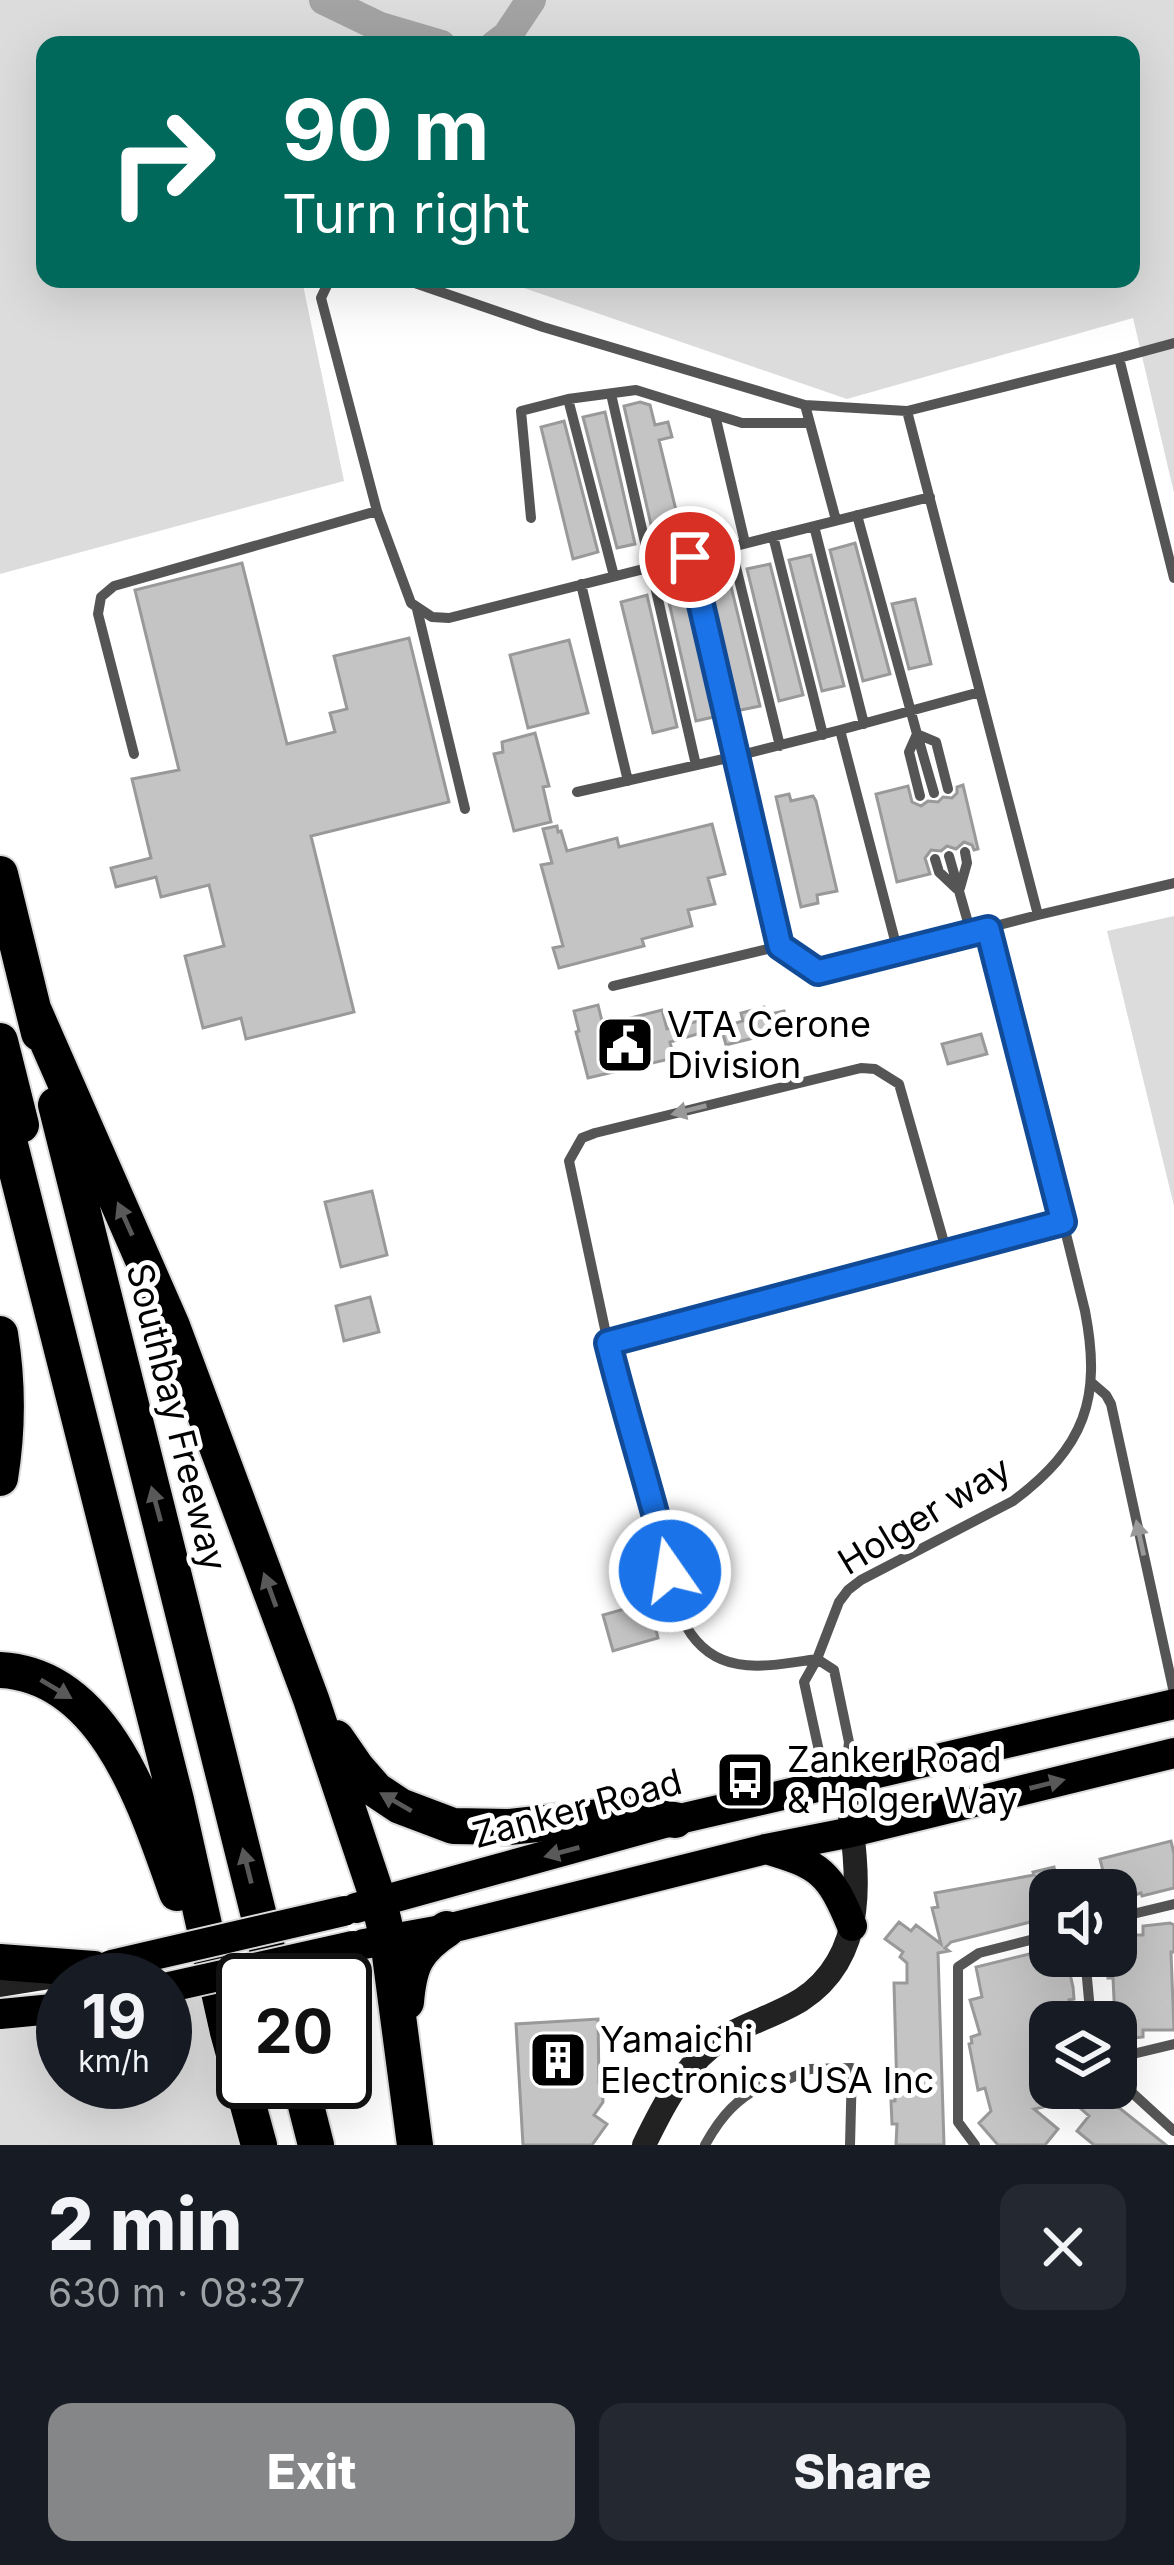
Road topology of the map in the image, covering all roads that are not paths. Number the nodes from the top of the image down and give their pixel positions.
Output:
1 (326, 288) edge
2 (430, 288) edge
3 (1174, 343) edge
4 (1119, 358) junction
5 (611, 394) junction
6 (568, 399) junction
7 (806, 406) junction
8 (907, 411) junction
9 (715, 415) junction
10 (809, 423) junction
11 (930, 497) junction
12 (377, 511) junction
13 (857, 515) junction
14 (531, 518) dead end
15 (836, 520) junction
16 (814, 526) junction
17 (772, 536) junction
18 (745, 543) junction
19 (731, 547) junction
20 (690, 557) junction
21 (652, 567) junction
22 (614, 576) junction
23 (1174, 578) edge
24 (581, 584) junction
25 (416, 609) junction
26 (980, 692) junction
27 (910, 711) junction
28 (864, 724) junction
29 (840, 730) junction
30 (917, 734) junction
31 (823, 735) junction
32 (780, 746) junction
33 (134, 754) dead end
34 (736, 756) junction
35 (696, 765) junction
36 (628, 782) junction
37 (948, 789) dead end
38 (577, 792) dead end
39 (927, 794) dead end
40 (465, 809) dead end
41 (964, 852) dead end
42 (950, 856) dead end
43 (935, 859) dead end
44 (0, 874) edge
45 (1174, 883) edge
46 (959, 891) junction
47 (1038, 915) junction
48 (988, 929) junction
49 (971, 933) junction
50 (780, 946) junction
51 (898, 952) junction
52 (613, 986) dead end
53 (34, 1011) junction
54 (0, 1041) edge
55 (0, 1105) edge
56 (1063, 1222) junction
57 (947, 1253) junction
58 (0, 1334) edge
59 (608, 1343) junction
60 (1092, 1383) junction
61 (0, 1478) edge
62 (818, 1659) junction
63 (0, 1670) edge
64 (1174, 1693) edge
65 (311, 1699) junction
66 (1174, 1704) edge
67 (1174, 1754) edge
68 (844, 1780) junction
69 (675, 1820) junction
70 (852, 1832) junction
71 (766, 1849) junction
72 (1174, 1904) edge
73 (362, 1907) junction
74 (1137, 1913) edge
75 (852, 1926) junction
76 (447, 1929) junction
77 (1029, 1940) edge
78 (370, 1943) junction
79 (163, 1953) edge
80 (217, 1953) edge
81 (219, 1953) edge
82 (268, 1953) edge
83 (0, 1962) edge
84 (36, 1964) edge
85 (216, 1975) edge
86 (36, 1978) edge
87 (192, 1982) edge
88 (0, 1984) edge
89 (36, 2011) edge
90 (0, 2014) edge
91 (1174, 2044) edge
92 (1137, 2053) edge
93 (404, 2065) junction
94 (1137, 2097) edge
95 (252, 2109) edge
96 (267, 2109) edge
97 (307, 2109) edge
98 (1174, 2131) edge
99 (259, 2145) edge
100 (276, 2145) edge
101 (316, 2145) edge
102 (415, 2145) edge
103 (644, 2145) edge
104 (705, 2145) edge
105 (850, 2145) edge
106 (975, 2145) edge

1 - 12 lane
2 - 7 lane
3 - 4 lane
4 - 8 lane
4 - 23 lane
5 - 6 lane
5 - 9 lane
5 - 21 lane
6 - 14 lane
6 - 22 lane
7 - 8 lane
7 - 10 lane
8 - 11 lane
9 - 10 lane
9 - 18 lane
10 - 15 lane
11 - 13 lane
11 - 26 lane
12 - 25 lane
12 - 33 lane
13 - 15 lane
13 - 27 lane
15 - 16 lane
16 - 17 lane
16 - 28 lane
17 - 18 lane
17 - 31 lane
18 - 19 lane
19 - 20 lane
19 - 32 lane
20 - 21 lane
20 - 34 lane
21 - 22 lane
21 - 35 lane
22 - 24 lane
24 - 25 lane
24 - 36 lane
25 - 40 lane
26 - 27 lane
26 - 47 lane
27 - 28 lane
27 - 30 lane
28 - 29 lane
29 - 31 lane
29 - 51 lane
30 - 37 lane
30 - 39 lane
31 - 32 lane
32 - 34 lane
34 - 35 lane
34 - 50 lane
35 - 36 lane
36 - 38 lane
41 - 46 lane
42 - 46 lane
43 - 46 lane
44 - 53 highway, Southbay Freeway
45 - 47 lane
46 - 49 lane
47 - 48 lane
48 - 49 lane
48 - 56 lane, Holger way
49 - 51 lane
50 - 51 lane
50 - 52 lane
65 -> 53 highway
82 -> 53 highway, Southbay Freeway
54 - 81 highway
55 - 80 highway
56 - 57 lane
56 - 60 lane, Holger way
57 - 59 lane
57 -> 59 lane
58 - 61 highway
59 - 62 lane
60 - 62 lane, Holger way
64 -> 60 lane
62 - 68 lane
62 - 68 lane
63 -> 85 highway
69 -> 65 highway
65 - 73 highway
66 - 68 main road, Zanker Road
70 -> 67 main road
68 - 69 main road, Zanker Road
68 - 70 street
69 -> 73 main road, Zanker Road
70 - 71 main road
70 - 75 street
71 - 75 main road
71 - 76 main road
72 - 74 lane
73 - 78 highway
73 - 79 main road, Zanker Road, bridge
75 - 103 street
76 - 78 main road
76 - 93 highway
77 - 106 lane
78 - 87 main road, bridge
78 - 93 highway
83 - 84 highway
86 - 88 street, Zanker Road
89 - 90 main road
91 - 92 lane
93 - 102 highway
94 - 98 lane
95 - 99 highway
96 - 100 highway
97 - 101 highway
104 - 105 lane

